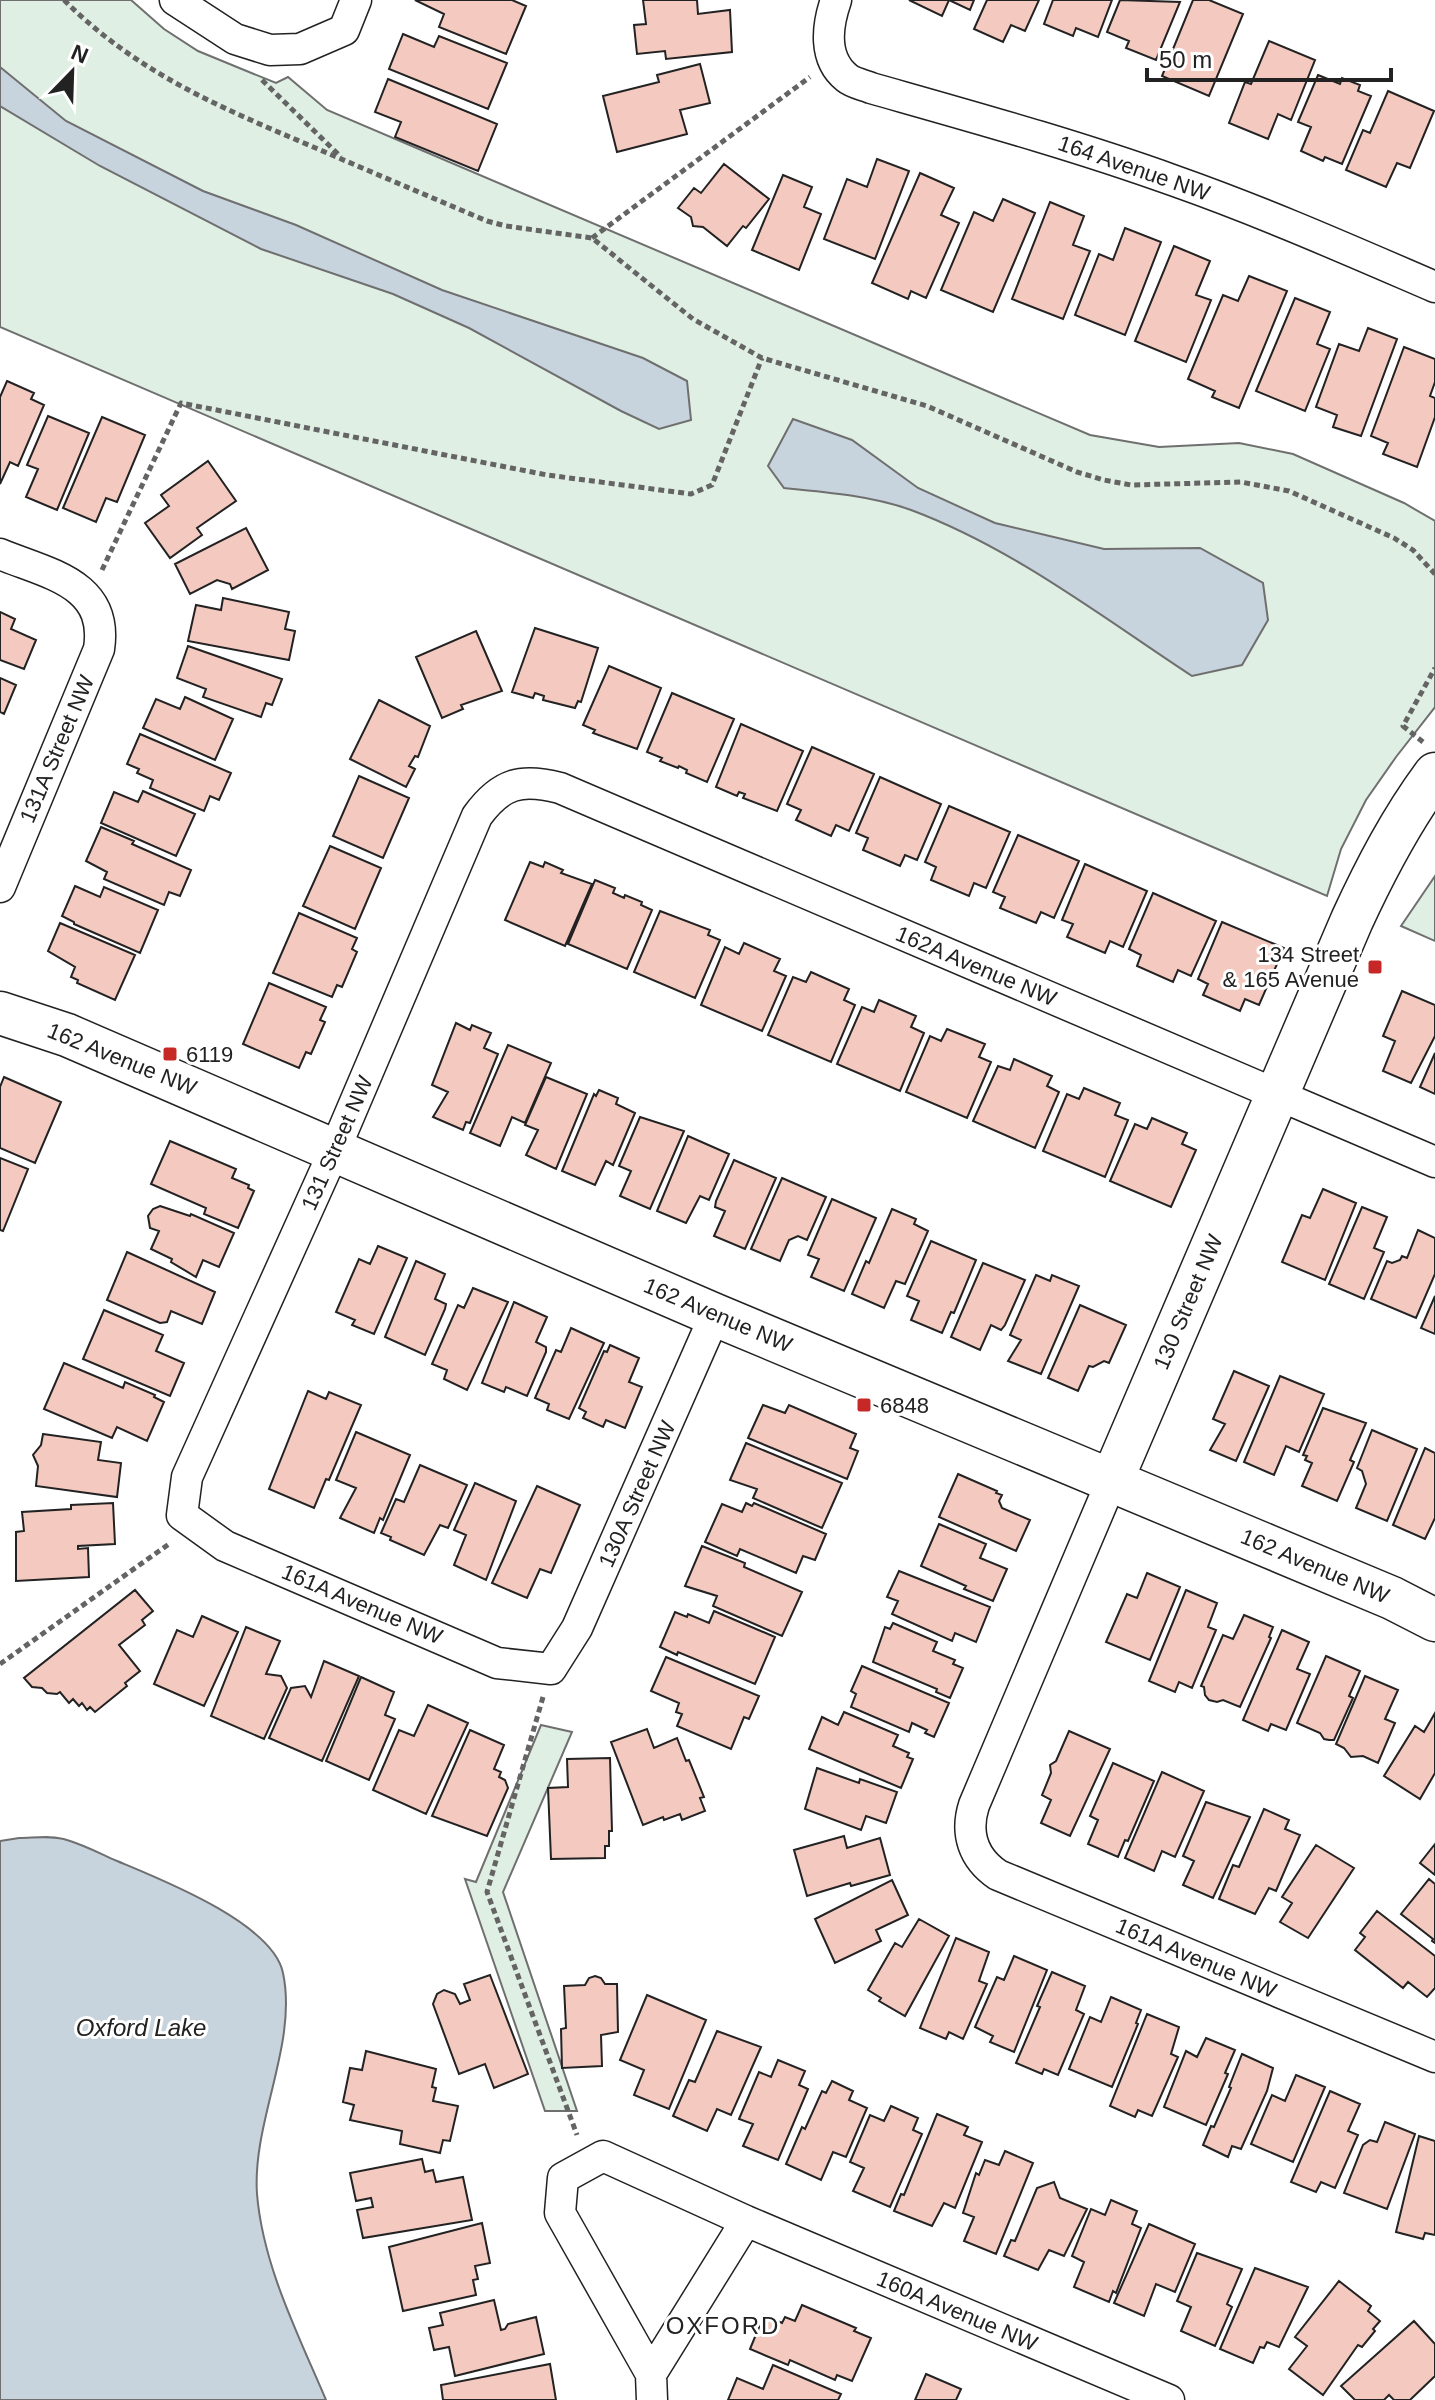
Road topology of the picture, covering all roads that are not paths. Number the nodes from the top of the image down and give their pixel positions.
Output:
1 (175, 0) edge
2 (356, 0) edge
3 (836, 0) edge
4 (1435, 287) edge
5 (0, 554) edge
6 (1430, 759) edge
7 (513, 785) joint
8 (0, 887) edge
9 (0, 1013) edge
10 (1278, 1095) junction
11 (335, 1149) junction
12 (1435, 1162) edge
13 (715, 1315) junction
14 (1112, 1480) junction
15 (189, 1520) joint
16 (1435, 1620) edge
17 (551, 1669) joint
18 (971, 1841) joint
19 (1435, 2057) edge
20 (746, 2221) junction
21 (652, 2387) edge
22 (1169, 2400) edge

1 - 2 street
3 - 4 street, 164 Avenue NW
5 - 8 street, 131A Street NW
6 - 10 street, 130 Street NW
7 - 10 street, 162A Avenue NW
7 - 11 street, 131 Street NW
9 - 11 street, 162 Avenue NW
10 - 12 street, 162A Avenue NW
10 - 14 street, 130 Street NW
11 - 13 street, 162 Avenue NW
11 - 15 street, 131 Street NW
13 - 14 street, 162 Avenue NW
13 - 17 street, 130A Street NW
14 - 16 street, 162 Avenue NW
14 - 18 street, 130 Street NW
15 - 17 street, 161A Avenue NW
18 - 19 street, 161A Avenue NW
20 - 21 street
20 - 21 street, 160A Avenue NW
20 - 22 street, 160A Avenue NW

